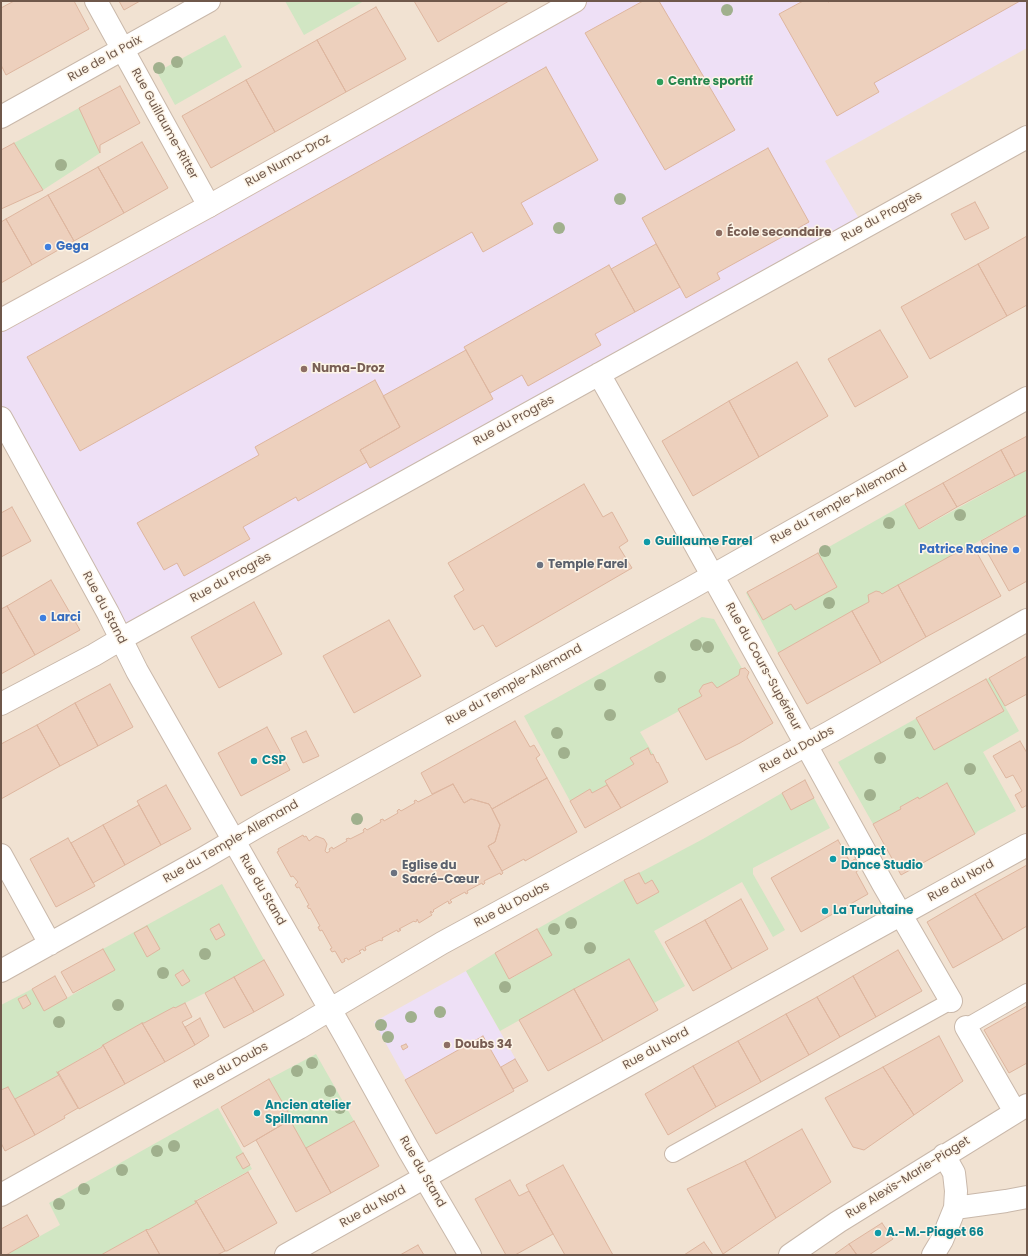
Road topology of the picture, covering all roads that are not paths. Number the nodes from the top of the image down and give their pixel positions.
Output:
1 (96, 1) edge
2 (209, 1) edge
3 (575, 1) edge
4 (123, 49) junction
5 (1, 117) edge
6 (1027, 136) edge
7 (209, 206) junction
8 (1, 320) edge
9 (599, 374) junction
10 (1027, 398) edge
11 (1, 418) edge
12 (712, 575) junction
13 (1027, 620) edge
14 (121, 639) junction
15 (1, 704) edge
16 (806, 745) junction
17 (233, 840) junction
18 (1027, 845) edge
19 (1, 855) edge
20 (901, 914) junction
21 (50, 944) junction
22 (1, 971) edge
23 (1027, 992) edge
24 (951, 1001) joint
25 (330, 1009) junction
26 (966, 1027) joint
27 (1021, 1108) edge
28 (673, 1154) dead end
29 (944, 1155) junction
30 (425, 1178) junction
31 (1, 1195) edge
32 (1027, 1197) edge
33 (955, 1208) junction
34 (286, 1255) edge
35 (470, 1255) edge
36 (790, 1255) edge
37 (933, 1255) edge

1 - 4 street, Rue Guillaume-Ritter
2 - 4 street, Rue de la Paix
3 - 7 street, Rue Numa-Droz
4 - 5 street, Rue de la Paix
4 - 7 street, Rue Guillaume-Ritter
6 - 9 street, Rue du Progrès
7 - 8 street, Rue Numa-Droz
9 - 12 street, Rue du Cours-Supérieur
9 - 14 street, Rue du Progrès
10 - 12 street, Rue du Temple-Allemand
11 - 14 street, Rue du Stand
12 - 16 street, Rue du Cours-Supérieur
12 - 17 street, Rue du Temple-Allemand
13 - 16 street, Rue du Doubs
14 - 15 street, Rue du Progrès
14 - 17 street, Rue du Stand
16 - 20 street, Rue du Cours-Supérieur
16 - 25 street, Rue du Doubs
17 - 21 street, Rue du Temple-Allemand
17 - 25 street, Rue du Stand
18 - 20 street, Rue du Nord
19 - 21 street
20 - 24 street, Rue du Cours-Supérieur
20 - 30 street, Rue du Nord
21 - 22 street, Rue du Temple-Allemand
23 - 26 lane
24 - 28 lane
25 - 30 street, Rue du Stand
25 - 31 street, Rue du Doubs
26 - 27 street
27 - 29 street, Rue Alexis-Marie-Piaget
29 - 33 street
29 - 36 street, Rue Alexis-Marie-Piaget
30 - 34 street, Rue du Nord
30 - 35 street, Rue du Stand
32 - 33 street
33 - 37 street

